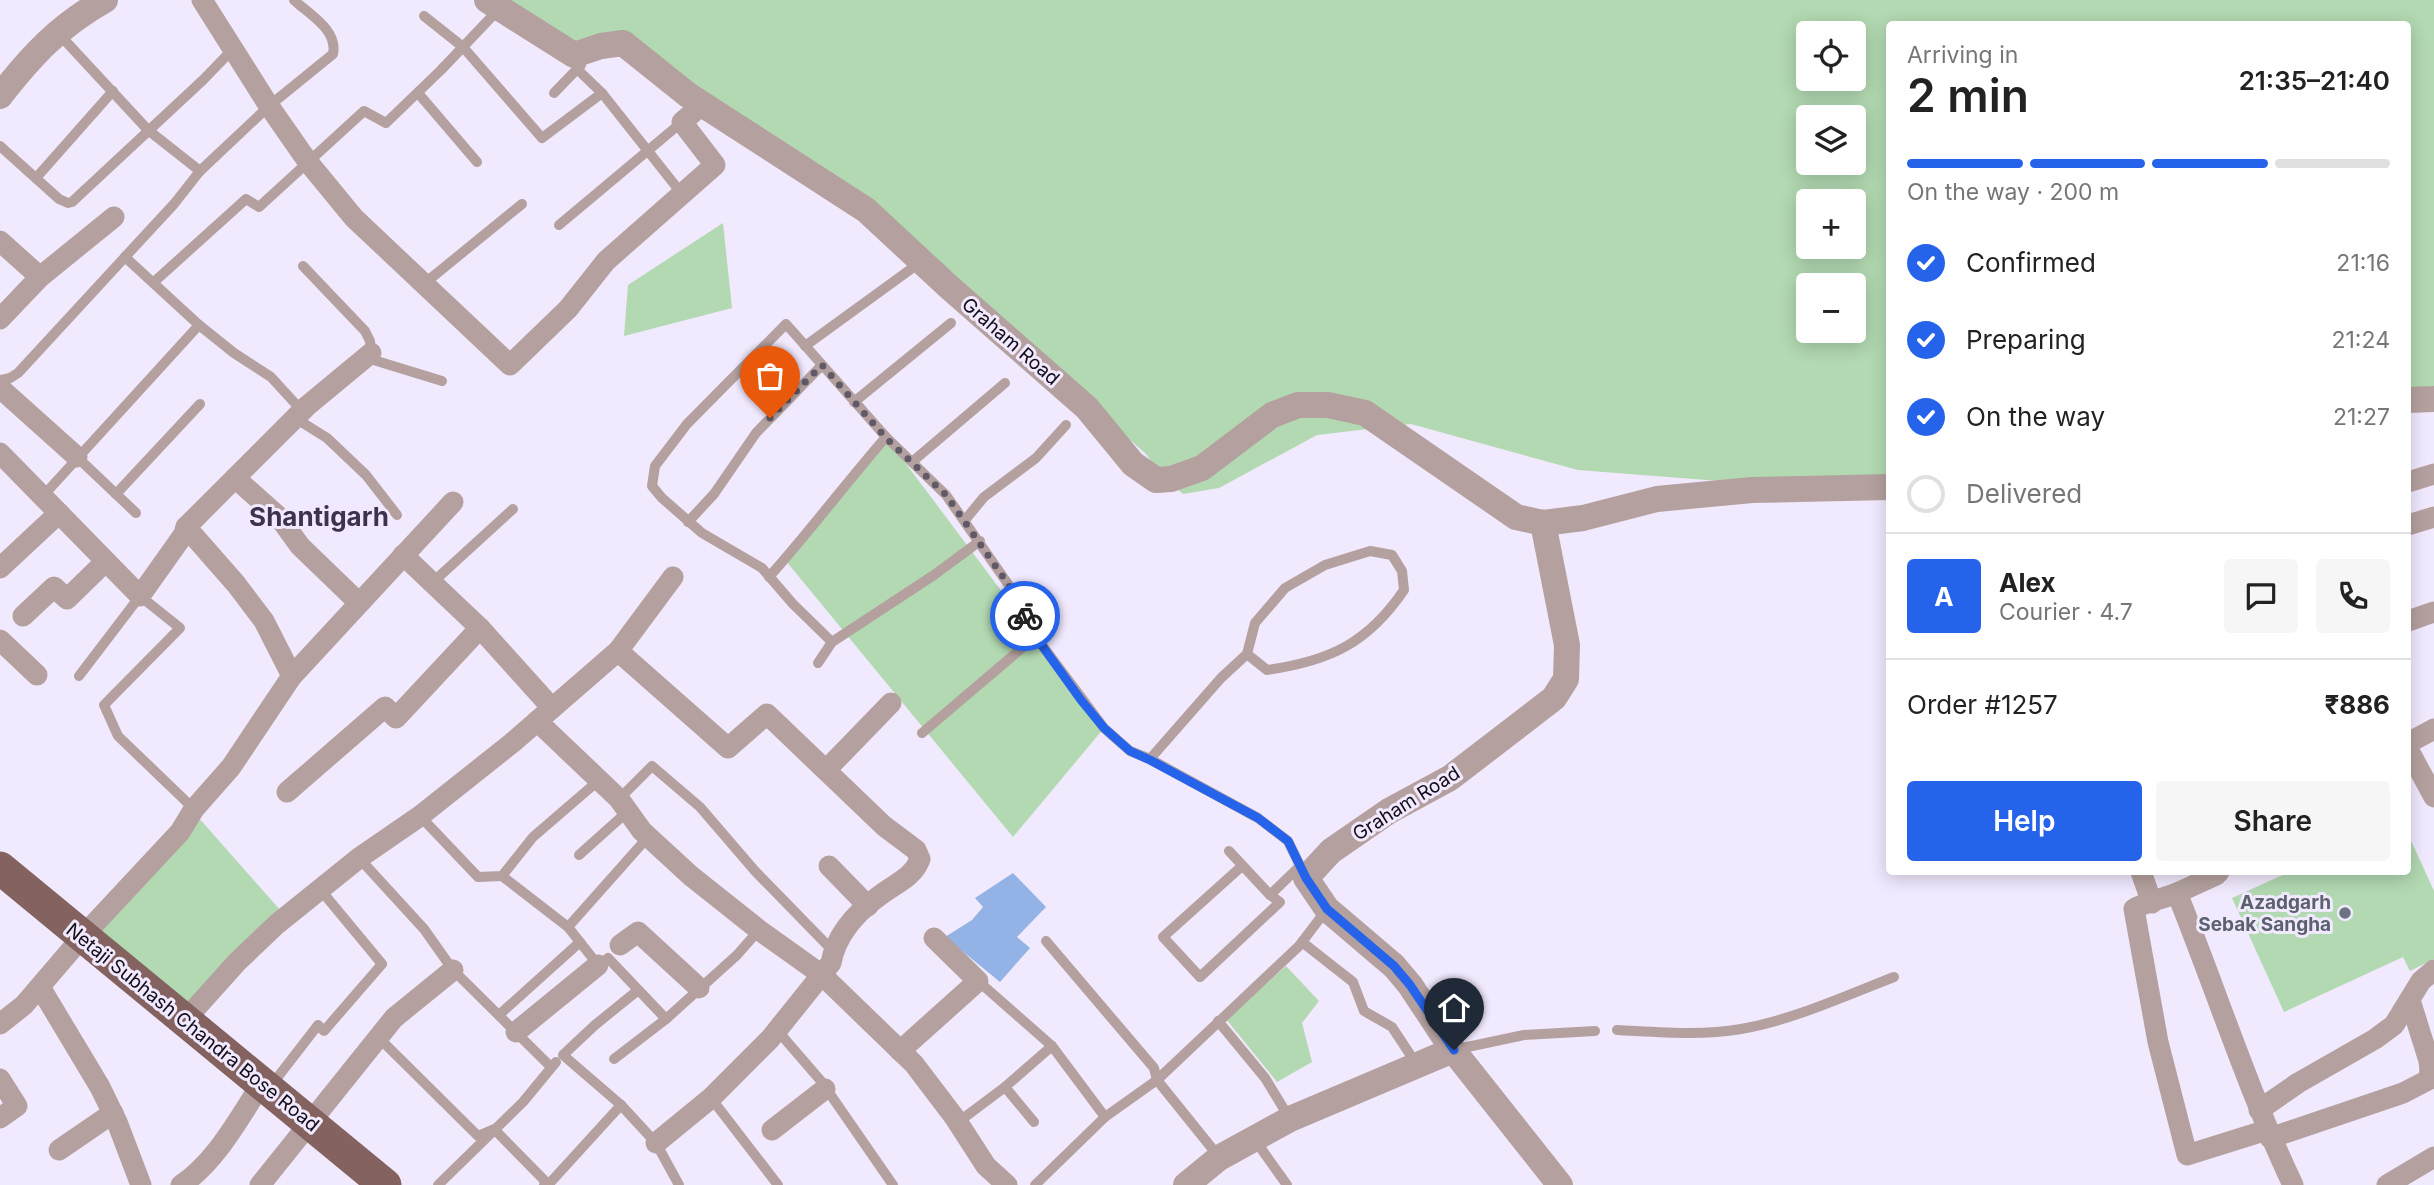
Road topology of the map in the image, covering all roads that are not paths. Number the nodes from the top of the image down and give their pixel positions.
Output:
1 (105, 0) edge
2 (202, 0) edge
3 (295, 0) edge
4 (493, 4) edge
5 (424, 16) dead end
6 (58, 33) junction
7 (463, 47) junction
8 (233, 50) junction
9 (583, 60) junction
10 (113, 92) junction
11 (418, 93) junction
12 (554, 93) dead end
13 (602, 93) junction
14 (0, 96) edge
15 (703, 104) junction
16 (269, 106) junction
17 (682, 122) junction
18 (148, 130) junction
19 (0, 146) edge
20 (647, 150) junction
21 (308, 162) junction
22 (477, 162) dead end
23 (200, 172) junction
24 (36, 178) junction
25 (681, 194) junction
26 (522, 204) dead end
27 (114, 217) dead end
28 (559, 225) dead end
29 (0, 241) edge
30 (125, 257) junction
31 (922, 261) junction
32 (303, 266) dead end
33 (40, 277) junction
34 (153, 282) junction
35 (425, 283) junction
36 (0, 319) edge
37 (951, 323) dead end
38 (199, 325) junction
39 (805, 346) junction
40 (369, 355) junction
41 (822, 365) junction
42 (0, 380) edge
43 (442, 382) dead end
44 (1005, 383) dead end
45 (0, 388) edge
46 (2434, 399) edge
47 (2411, 400) edge
48 (854, 402) junction
49 (200, 404) dead end
50 (298, 414) junction
51 (1066, 425) dead end
52 (886, 438) junction
53 (0, 453) edge
54 (77, 457) junction
55 (912, 462) junction
56 (2434, 474) edge
57 (236, 478) junction
58 (2411, 481) edge
59 (1886, 487) edge
60 (116, 494) junction
61 (43, 496) junction
62 (453, 502) dead end
63 (513, 509) dead end
64 (59, 513) junction
65 (136, 513) dead end
66 (397, 515) dead end
67 (2434, 517) edge
68 (965, 520) junction
69 (688, 522) junction
70 (1543, 523) junction
71 (2411, 524) edge
72 (186, 527) junction
73 (980, 541) junction
74 (403, 555) junction
75 (105, 562) junction
76 (0, 568) edge
77 (673, 577) dead end
78 (769, 577) junction
79 (433, 582) junction
80 (140, 596) junction
81 (358, 602) junction
82 (2434, 612) edge
83 (23, 616) dead end
84 (2411, 620) edge
85 (480, 628) junction
86 (1035, 636) junction
87 (0, 640) edge
88 (832, 642) junction
89 (618, 651) junction
90 (1247, 654) junction
91 (818, 663) dead end
92 (37, 676) dead end
93 (79, 676) dead end
94 (292, 676) junction
95 (891, 703) dead end
96 (545, 715) junction
97 (2434, 729) edge
98 (922, 733) dead end
99 (2411, 741) edge
100 (2411, 755) edge
101 (1150, 760) junction
102 (826, 770) junction
103 (598, 781) junction
104 (287, 792) dead end
105 (2434, 797) edge
106 (623, 805) junction
107 (194, 809) junction
108 (420, 816) junction
109 (648, 837) junction
110 (1229, 851) dead end
111 (579, 855) dead end
112 (359, 858) junction
113 (829, 866) dead end
114 (1242, 866) junction
115 (0, 868) edge
116 (1303, 872) junction
117 (2142, 875) edge
118 (2217, 875) edge
119 (502, 876) junction
120 (319, 888) junction
121 (2177, 893) junction
122 (1270, 895) junction
123 (2152, 903) junction
124 (868, 906) junction
125 (1327, 909) junction
126 (568, 927) junction
127 (759, 930) junction
128 (83, 936) junction
129 (934, 938) dead end
130 (1046, 941) dead end
131 (580, 942) junction
132 (1302, 942) junction
133 (621, 945) dead end
134 (833, 951) junction
135 (598, 965) junction
136 (453, 970) junction
137 (2434, 970) edge
138 (822, 975) junction
139 (1894, 977) dead end
140 (978, 981) junction
141 (40, 986) junction
142 (699, 988) junction
143 (638, 991) junction
144 (2410, 1000) junction
145 (499, 1015) junction
146 (666, 1019) junction
147 (185, 1020) junction
148 (1218, 1021) junction
149 (0, 1024) edge
150 (777, 1030) junction
151 (1617, 1030) dead end
152 (1595, 1031) dead end
153 (516, 1032) junction
154 (378, 1037) junction
155 (1052, 1046) junction
156 (1454, 1050) junction
157 (900, 1051) junction
158 (563, 1055) junction
159 (614, 1059) dead end
160 (1417, 1065) junction
161 (551, 1067) junction
162 (0, 1079) edge
163 (1157, 1080) junction
164 (265, 1086) junction
165 (1005, 1087) junction
166 (825, 1089) junction
167 (711, 1098) junction
168 (621, 1105) junction
169 (2259, 1110) junction
170 (113, 1113) junction
171 (1105, 1116) junction
172 (0, 1118) edge
173 (1290, 1119) junction
174 (309, 1122) junction
175 (1034, 1122) dead end
176 (957, 1123) junction
177 (494, 1129) junction
178 (772, 1130) dead end
179 (2269, 1134) junction
180 (1253, 1137) junction
181 (656, 1143) junction
182 (59, 1150) dead end
183 (2434, 1157) edge
184 (1219, 1158) junction
185 (382, 1184) edge
186 (1556, 1184) edge
187 (141, 1185) edge
188 (182, 1185) edge
189 (260, 1185) edge
190 (438, 1185) edge
191 (546, 1185) edge
192 (679, 1185) edge
193 (778, 1185) edge
194 (893, 1185) edge
195 (1007, 1185) edge
196 (1035, 1185) edge
197 (1186, 1185) edge
198 (1287, 1185) edge
199 (2293, 1185) edge
200 (2387, 1185) edge

1 - 6 street
2 - 8 street
3 - 16 lane
4 - 7 lane
4 - 9 street, Graham Road
5 - 7 lane
6 - 10 lane
6 - 14 street
7 - 11 lane
7 - 13 lane
8 - 16 street
8 - 18 lane
9 - 12 lane
9 - 13 lane
9 - 15 street, Graham Road
10 - 18 lane
10 - 24 lane
11 - 21 lane
11 - 22 lane
13 - 20 lane
15 - 17 street
15 - 31 street, Graham Road
16 - 21 street
16 - 23 lane
17 - 20 lane
17 - 25 street
18 - 23 lane
18 - 24 lane
19 - 24 lane
20 - 25 lane
20 - 28 lane
21 - 34 lane
21 - 35 street
23 - 30 lane
25 - 35 street
26 - 35 lane
27 - 33 street
29 - 33 street
30 - 34 lane
30 - 42 lane
31 - 39 lane
31 - 70 street, Graham Road
32 - 40 lane
33 - 36 street
34 - 38 lane
37 - 48 lane
38 - 50 lane
38 - 54 lane
39 - 41 lane
39 - 69 lane
40 - 43 lane
40 - 50 street
41 - 48 lane
41 - 69 lane
44 - 55 lane
45 - 54 street
46 - 47 street
48 - 52 lane
49 - 60 lane
50 - 57 street
50 - 66 lane
51 - 68 lane
52 - 55 lane
52 - 78 lane
53 - 61 street
54 - 60 lane
54 - 61 lane
55 - 68 lane
56 - 58 street
57 - 72 street
57 - 81 street
59 - 70 street, Graham Road
60 - 65 lane
61 - 64 street
62 - 74 street
63 - 79 lane
64 - 75 street
64 - 76 street
67 - 71 street
68 - 73 lane
69 - 78 lane
70 - 116 street, Graham Road
72 - 80 street
72 - 94 street
73 - 86 lane
73 - 88 lane
74 - 79 street
74 - 81 street
75 - 80 street
75 - 83 street
77 - 89 street
78 - 88 lane
79 - 85 street
80 - 93 lane
80 - 107 lane
81 - 94 street
82 - 84 street
85 - 96 street
85 - 104 street
86 - 98 lane
86 - 101 lane
87 - 92 street
88 - 91 lane
89 - 96 street
89 - 102 street
90 - 90 lane
90 - 101 lane
94 - 107 street
95 - 102 street
96 - 103 street
96 - 108 street
97 - 99 street
100 - 105 street
101 - 116 lane
102 - 124 street
103 - 106 street
103 - 119 lane
106 - 109 street
106 - 111 lane
106 - 134 lane
107 - 128 street
108 - 112 street
108 - 119 lane
109 - 126 lane
109 - 127 street
110 - 114 lane
112 - 120 street
112 - 136 lane
113 - 124 street
114 - 122 lane
114 - 122 lane
115 - 128 main road, Netaji Subhash Chandra Bose Road
116 - 122 lane
116 - 125 street
117 - 123 street
118 - 121 street
119 - 126 lane
120 - 147 street
120 - 164 lane
121 - 123 street
121 - 169 street
123 - 179 street
124 - 134 street
125 - 132 lane
125 - 156 street
126 - 131 lane
127 - 138 street
127 - 142 lane
128 - 141 street
128 - 147 main road, Netaji Subhash Chandra Bose Road
129 - 140 street
130 - 163 lane
131 - 135 lane
131 - 145 lane
132 - 148 lane
132 - 160 lane
133 - 142 street
134 - 138 street
135 - 143 lane
135 - 153 street
136 - 145 lane
136 - 154 street
137 - 144 street
138 - 150 street
138 - 157 street
139 - 151 lane
140 - 155 lane
140 - 157 street
141 - 149 street
141 - 170 street
142 - 146 lane
143 - 146 lane
143 - 158 lane
144 - 169 street
144 - 179 street
145 - 153 lane
146 - 159 lane
147 - 164 main road, Netaji Subhash Chandra Bose Road
148 - 163 lane
148 - 173 lane
150 - 166 lane
150 - 167 street
152 - 156 lane
153 - 161 lane
154 - 174 street
154 - 177 lane
155 - 165 lane
155 - 171 lane
156 - 160 street
156 - 186 street
157 - 176 street
158 - 161 lane
158 - 168 lane
160 - 173 street
161 - 177 lane
162 - 172 street
163 - 171 lane
163 - 184 lane
164 - 174 main road, Netaji Subhash Chandra Bose Road
164 - 188 street
165 - 175 lane
165 - 176 lane
166 - 178 street
166 - 194 lane
167 - 181 street
167 - 193 lane
168 - 181 lane
168 - 191 lane
169 - 179 street
170 - 182 street
170 - 187 street
171 - 196 lane
173 - 180 street
174 - 185 main road, Netaji Subhash Chandra Bose Road
174 - 189 street
176 - 195 street
177 - 190 lane
177 - 191 lane
179 - 199 street
180 - 184 street
180 - 198 lane
181 - 192 lane
183 - 200 street
184 - 197 street

